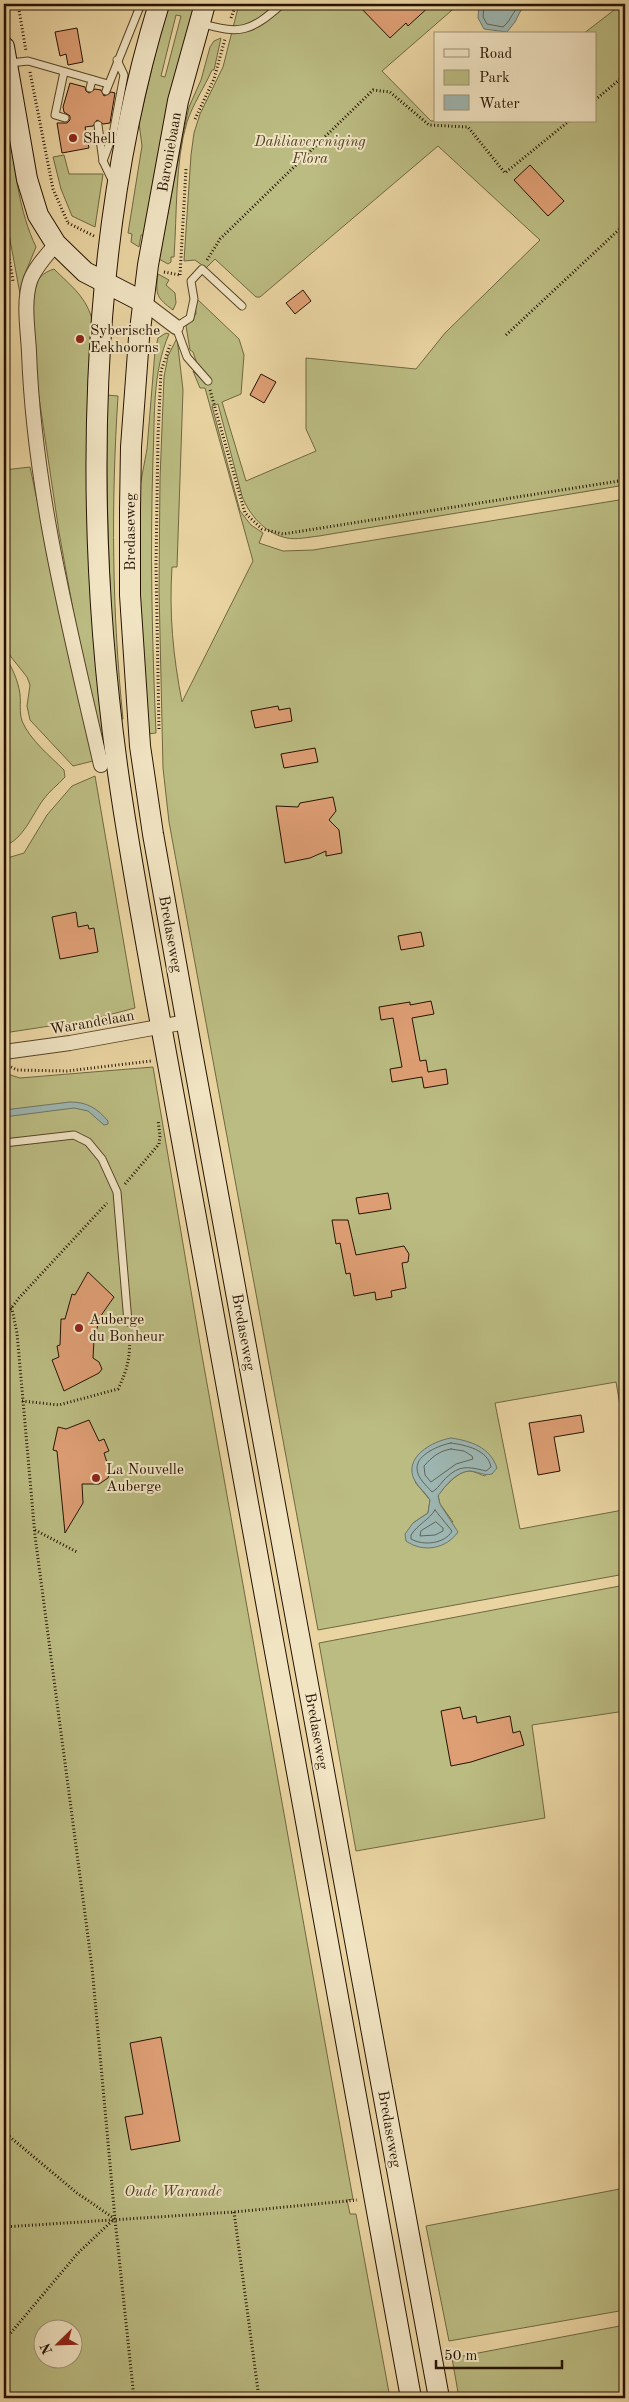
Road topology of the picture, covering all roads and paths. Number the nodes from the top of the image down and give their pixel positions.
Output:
1 (141, 4) edge
2 (159, 4) edge
3 (236, 4) edge
4 (282, 4) edge
5 (625, 12) edge
6 (203, 13) edge
7 (625, 18) edge
8 (227, 30) junction
9 (5, 55) edge
10 (118, 60) junction
11 (64, 72) junction
12 (625, 76) edge
13 (33, 93) dead end
14 (8, 97) edge
15 (596, 99) edge
16 (65, 118) dead end
17 (194, 121) dead end
18 (568, 122) edge
19 (95, 127) dead end
20 (187, 159) dead end
21 (103, 161) junction
22 (117, 190) junction
23 (68, 223) dead end
24 (625, 224) edge
25 (4, 228) edge
26 (56, 244) junction
27 (202, 269) junction
28 (180, 275) dead end
29 (105, 281) junction
30 (143, 302) junction
31 (27, 306) junction
32 (242, 306) dead end
33 (176, 328) junction
34 (506, 335) dead end
35 (208, 381) joint
36 (625, 480) edge
37 (159, 734) dead end
38 (101, 765) dead end
39 (186, 1022) junction
40 (162, 1026) junction
41 (4, 1052) edge
42 (4, 1063) edge
43 (150, 1071) dead end
44 (157, 1118) dead end
45 (4, 1143) edge
46 (117, 1192) junction
47 (4, 1300) edge
48 (4, 1309) edge
49 (12, 1309) junction
50 (4, 1318) edge
51 (128, 1322) joint
52 (22, 1401) junction
53 (34, 1530) junction
54 (281, 1533) junction
55 (253, 1535) junction
56 (77, 1552) dead end
57 (309, 1690) junction
58 (282, 1695) junction
59 (4, 2132) edge
60 (374, 2198) junction
61 (234, 2212) junction
62 (115, 2219) junction
63 (4, 2227) edge
64 (4, 2341) edge
65 (134, 2398) edge
66 (259, 2398) edge
67 (411, 2398) edge
68 (438, 2398) edge

1 - 10 lane
2 - 22 main road
3 - 8 path, Baroniebaan
4 - 8 lane
5 - 7 path
6 - 8 lane
6 - 30 main road, Baroniebaan
8 - 17 path, Baroniebaan
9 - 11 lane
9 - 14 main road
10 - 11 lane
10 - 21 lane
11 - 16 lane
12 - 15 path
13 - 23 path
14 - 26 main road
18 - 27 path
19 - 21 lane
20 - 28 path, Baroniebaan
21 - 22 lane
22 - 29 main road
24 - 34 path
25 - 31 path
26 - 29 main road
26 - 31 street
27 - 32 lane
27 - 33 lane
29 - 30 main road
29 - 40 main road, Bredaseweg
30 - 33 street
30 - 39 main road, Bredaseweg
31 - 38 street
33 - 35 lane
33 - 37 path, Bredaseweg
35 - 36 path
39 - 40 street, Warandelaan
39 - 54 main road, Bredaseweg
40 - 41 street, Warandelaan
40 - 55 main road, Bredaseweg
42 - 43 path
44 - 46 path
45 - 46 lane
46 - 49 path
46 - 51 lane
47 - 49 path
48 - 49 path
49 - 50 path
49 - 52 path
51 - 52 path
52 - 53 path
53 - 56 path
53 - 62 path
54 - 55 main road
54 - 57 main road, Bredaseweg
55 - 58 main road, Bredaseweg
57 - 58 main road
57 - 68 main road, Bredaseweg
58 - 60 main road, Bredaseweg
59 - 62 path
60 - 61 path
60 - 67 main road, Bredaseweg
61 - 62 path
61 - 66 path
62 - 63 path
62 - 64 path
62 - 65 path

